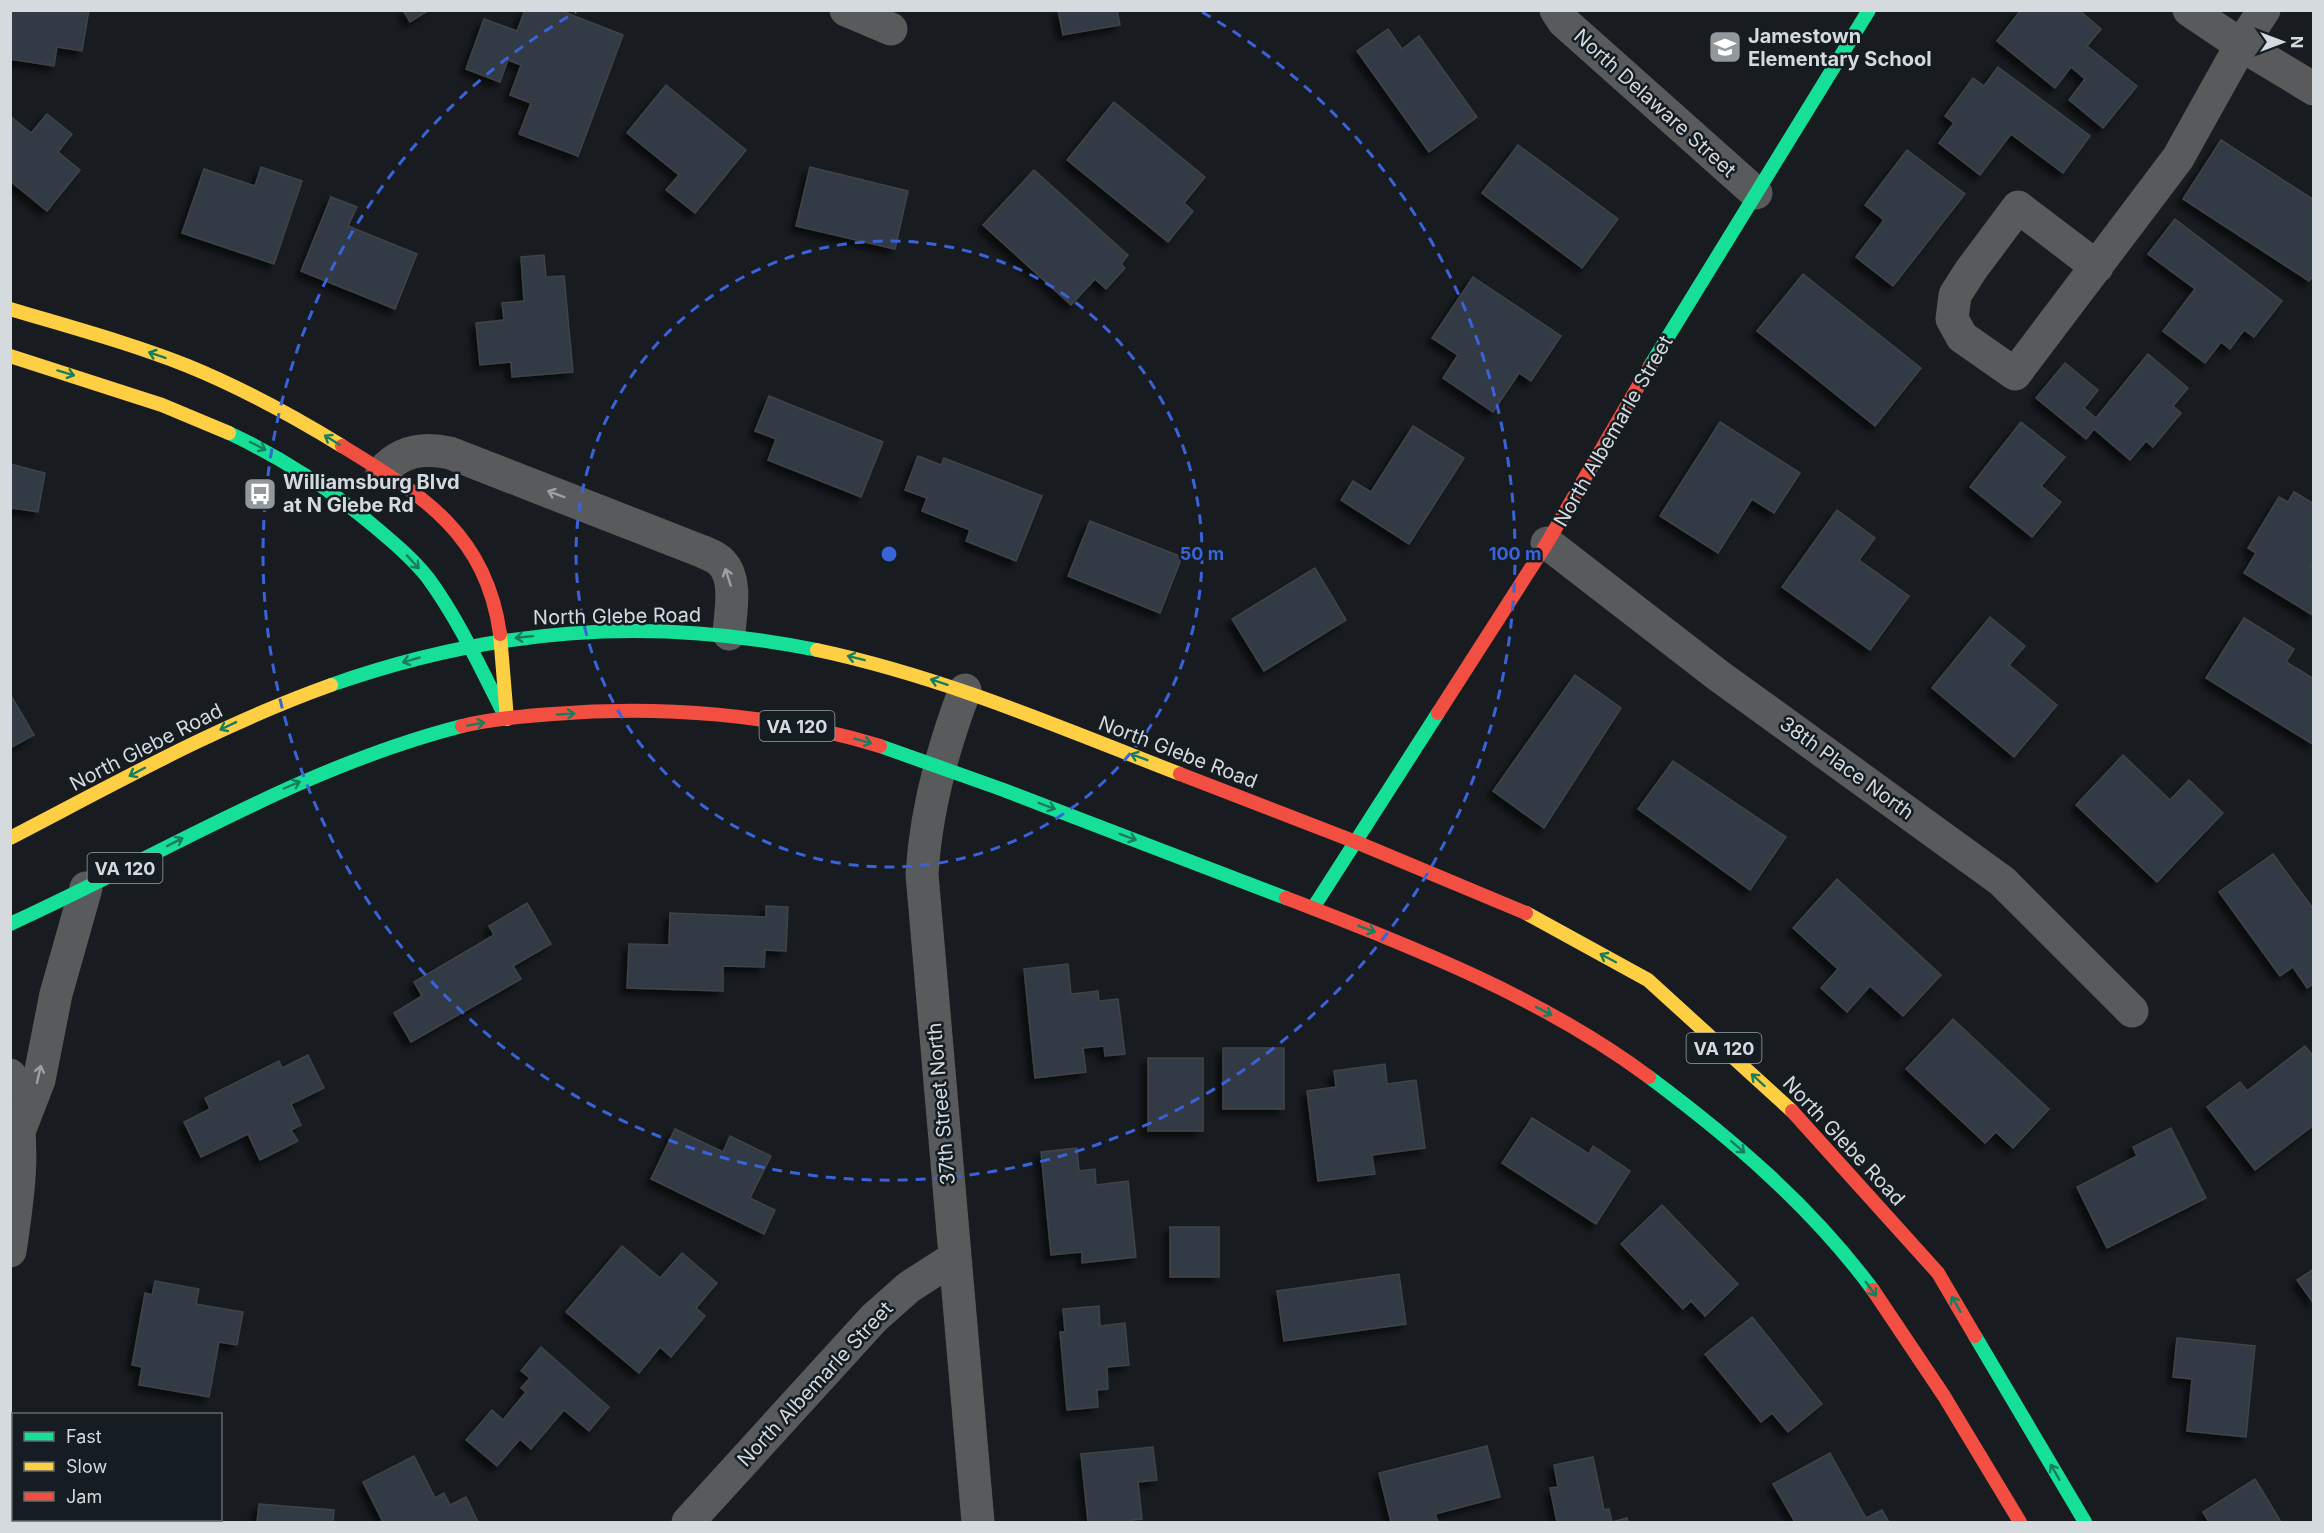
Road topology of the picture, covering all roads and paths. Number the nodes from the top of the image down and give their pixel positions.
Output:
1 (846, 10) edge
2 (1556, 10) edge
3 (1869, 10) edge
4 (2189, 10) edge
5 (2264, 10) edge
6 (891, 29) dead end
7 (2241, 45) junction
8 (2313, 89) edge
9 (1756, 193) junction
10 (2097, 267) junction
11 (10, 309) edge
12 (10, 356) edge
13 (382, 472) junction
14 (1547, 543) junction
15 (729, 634) junction
16 (502, 639) junction
17 (468, 645) junction
18 (965, 690) junction
19 (507, 719) junction
20 (939, 766) junction
21 (10, 838) edge
22 (1356, 842) junction
23 (86, 888) junction
24 (1313, 908) junction
25 (10, 924) edge
26 (2132, 1011) dead end
27 (10, 1075) edge
28 (20, 1129) junction
29 (10, 1251) edge
30 (954, 1258) junction
31 (688, 1522) edge
32 (978, 1522) edge
33 (2020, 1522) edge
34 (2085, 1522) edge

1 - 6 street
2 - 9 street, North Delaware Street
3 - 9 main road, North Albemarle Street
4 - 7 street
5 - 7 street
7 - 8 street
7 - 10 street
9 - 14 main road, North Albemarle Street
10 - 10 street
13 -> 11 main road
12 -> 17 main road
15 -> 13 street
13 - 16 main road
14 - 22 main road, North Albemarle Street
14 - 26 street, 38th Place North
15 -> 16 main road, North Glebe Road / VA 120
18 -> 15 main road, North Glebe Road / VA 120
16 - 17 main road, North Glebe Road / VA 120
16 - 19 main road
17 - 19 main road
17 -> 21 main road, North Glebe Road / VA 120
18 - 20 street, 37th Street North
22 -> 18 main road, North Glebe Road / VA 120
19 -> 20 main road, VA 120
23 -> 19 main road, VA 120
20 -> 24 main road, VA 120
20 - 30 street, 37th Street North
22 - 24 main road, North Albemarle Street
34 -> 22 main road, North Glebe Road / VA 120
23 - 25 main road, VA 120
28 -> 23 street
24 -> 33 main road, VA 120
27 - 28 street
28 - 29 street
30 - 31 street, North Albemarle Street
30 - 32 street, 37th Street North

